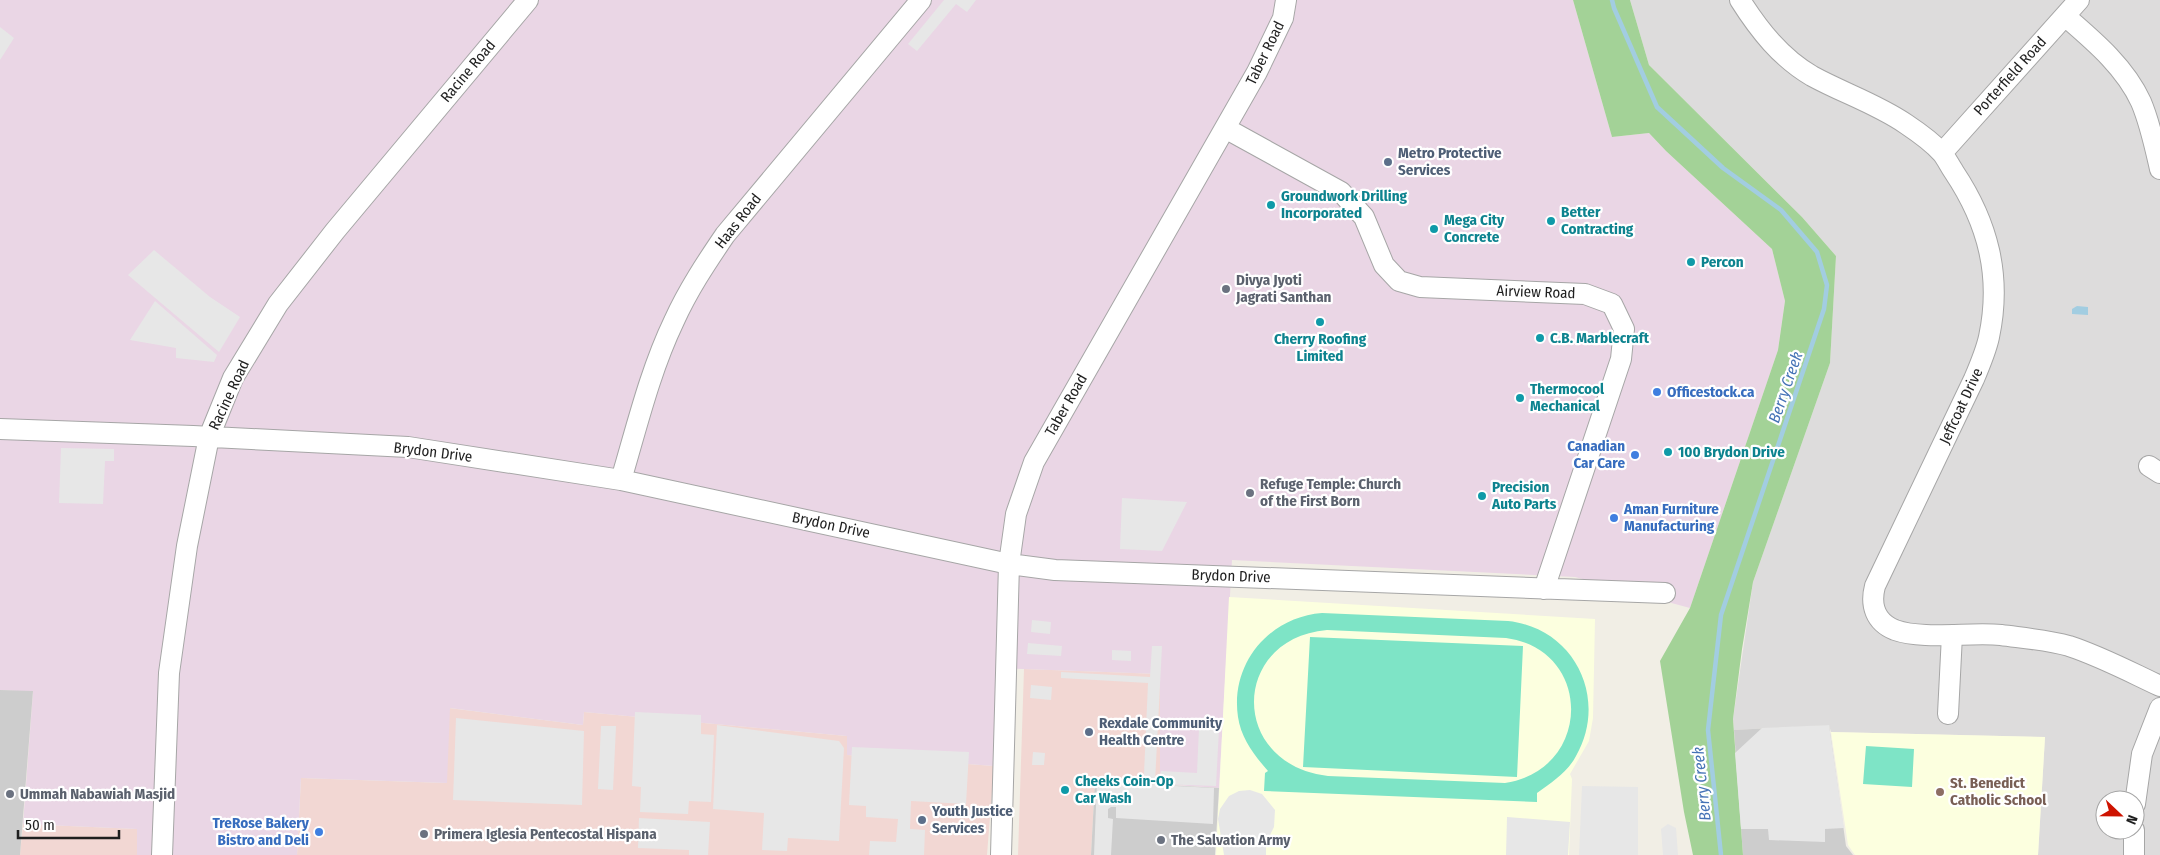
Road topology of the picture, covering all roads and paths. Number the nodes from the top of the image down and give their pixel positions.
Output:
1 (528, 0) edge
2 (921, 0) edge
3 (1286, 0) edge
4 (1740, 0) edge
5 (2079, 0) edge
6 (2065, 16) junction
7 (1225, 128) junction
8 (1942, 153) junction
9 (2160, 169) edge
10 (0, 429) edge
11 (210, 437) junction
12 (621, 480) junction
13 (1009, 564) junction
14 (1544, 589) junction
15 (1665, 593) dead end
16 (1952, 635) junction
17 (2160, 686) edge
18 (2160, 708) edge
19 (1948, 714) dead end
20 (2137, 790) edge
21 (2134, 840) edge
22 (162, 855) edge
23 (1001, 855) edge
24 (2134, 855) edge

1 - 11 street, Racine Road
2 - 12 street, Haas Road
3 - 7 street, Taber Road
4 - 8 street, Jeffcoat Drive
5 - 6 street, Porterfield Road
6 - 8 street, Porterfield Road
6 - 9 street
7 - 13 street, Taber Road
7 - 14 street, Airview Road
8 - 16 street, Jeffcoat Drive
10 - 11 street, Brydon Drive
11 - 12 street, Brydon Drive
11 - 22 street, Racine Road
12 - 13 street, Brydon Drive
13 - 14 street, Brydon Drive
13 - 23 street, Taber Road
14 - 15 street, Brydon Drive
16 - 17 street, Jeffcoat Drive
16 - 19 street
18 - 20 street
21 - 24 street

